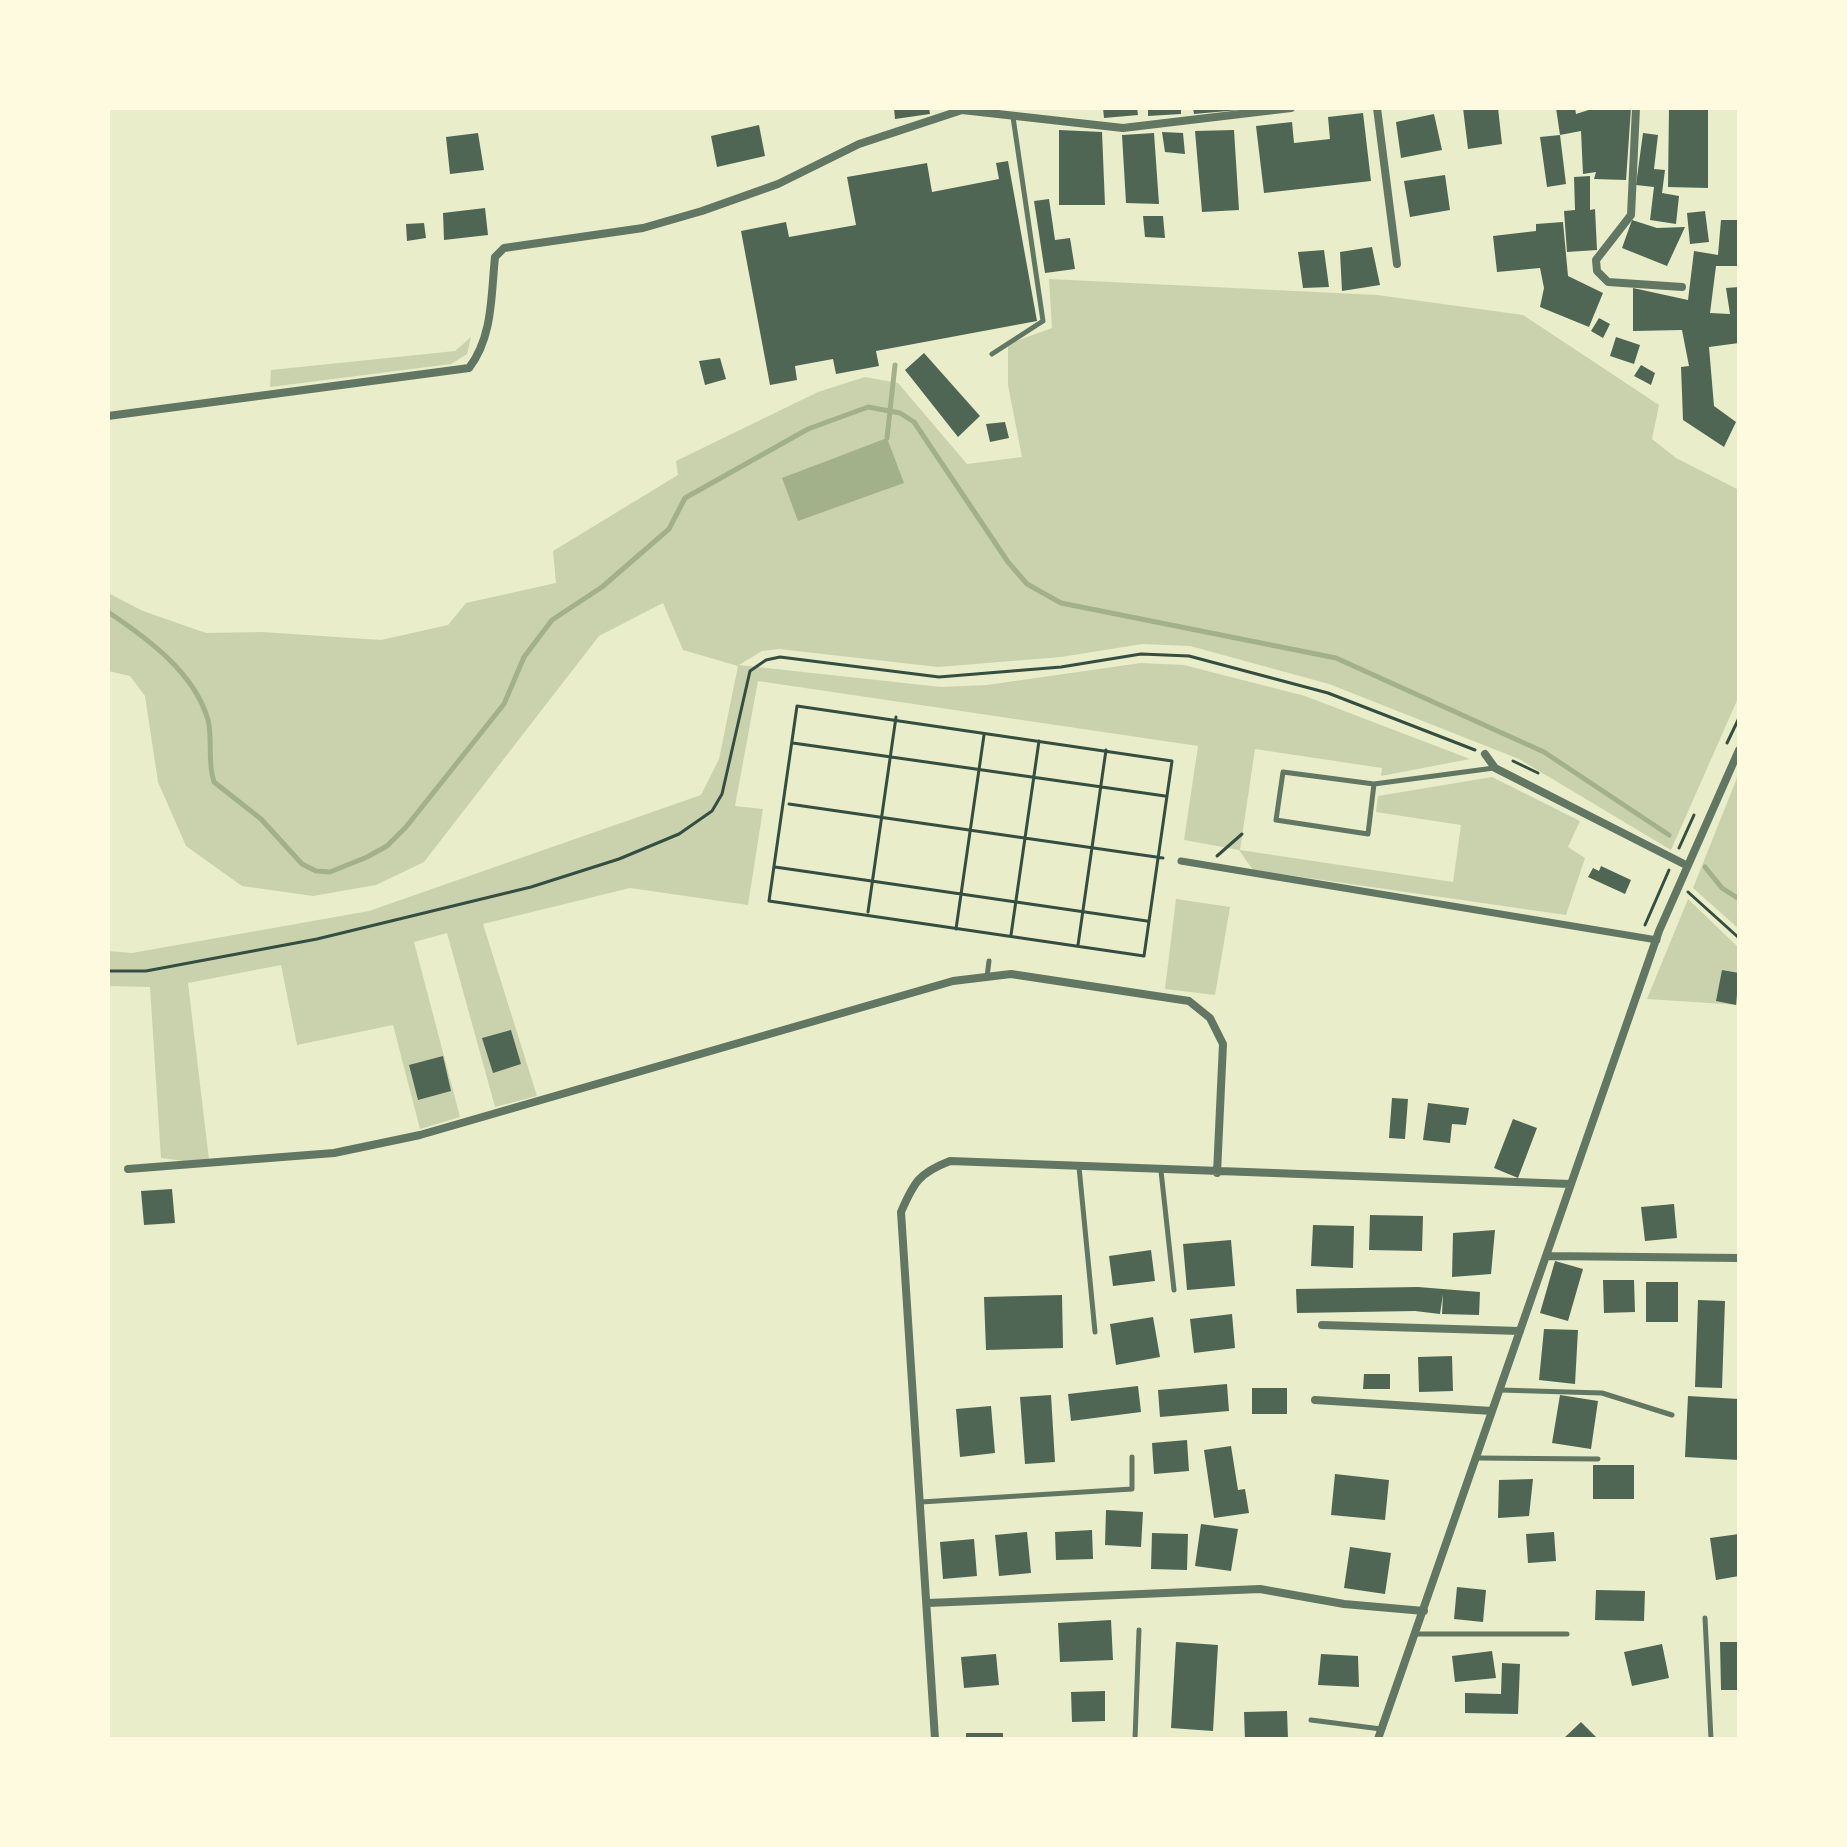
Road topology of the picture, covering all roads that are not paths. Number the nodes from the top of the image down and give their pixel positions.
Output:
1 (1291, 108) edge
2 (1377, 108) edge
3 (1636, 108) edge
4 (962, 109) edge
5 (1013, 116) junction
6 (1397, 264) dead end
7 (1682, 287) dead end
8 (992, 354) dead end
9 (108, 416) edge
10 (1485, 754) road end
11 (1738, 754) edge
12 (1495, 768) junction
13 (1374, 784) junction
14 (1181, 861) dead end
15 (1686, 865) junction
16 (1657, 940) junction
17 (989, 961) dead end
18 (987, 978) junction
19 (1079, 1167) junction
20 (128, 1169) dead end
21 (1161, 1171) junction
22 (1217, 1173) junction
23 (1570, 1184) junction
24 (1546, 1256) junction
25 (1739, 1258) edge
26 (1174, 1290) dead end
27 (1322, 1325) dead end
28 (1520, 1331) junction
29 (1095, 1332) dead end
30 (1500, 1390) junction
31 (1315, 1400) dead end
32 (1492, 1411) junction
33 (1672, 1415) dead end
34 (1132, 1457) dead end
35 (1476, 1458) junction
36 (1598, 1459) dead end
37 (921, 1502) junction
38 (928, 1603) junction
39 (1424, 1611) junction
40 (1705, 1618) dead end
41 (1139, 1630) dead end
42 (1414, 1634) junction
43 (1567, 1634) dead end
44 (1311, 1720) dead end
45 (1380, 1734) edge
46 (935, 1739) edge
47 (1135, 1739) edge
48 (1711, 1739) edge

1 - 5 street
2 - 6 street
3 - 7 street
4 - 5 street
4 - 9 street
5 - 8 lane
10 - 12 street
11 - 15 street
12 - 13 lane
12 - 15 street
13 - 13 lane
14 - 16 street
15 - 16 street
16 - 23 street
17 - 18 lane
18 - 20 street
18 - 22 street
19 - 21 street
19 - 29 lane
19 - 37 street
21 - 22 street
21 - 26 lane
22 - 23 street
23 - 24 street
24 - 25 street
24 - 28 street
27 - 28 street
28 - 30 street
30 - 32 street
30 - 33 lane
31 - 32 street
32 - 35 street
34 - 37 lane
35 - 36 lane
35 - 39 street
37 - 38 street
38 - 39 street
38 - 46 street
39 - 42 street
40 - 48 lane
41 - 47 lane
42 - 43 lane
42 - 45 street
44 - 45 lane

